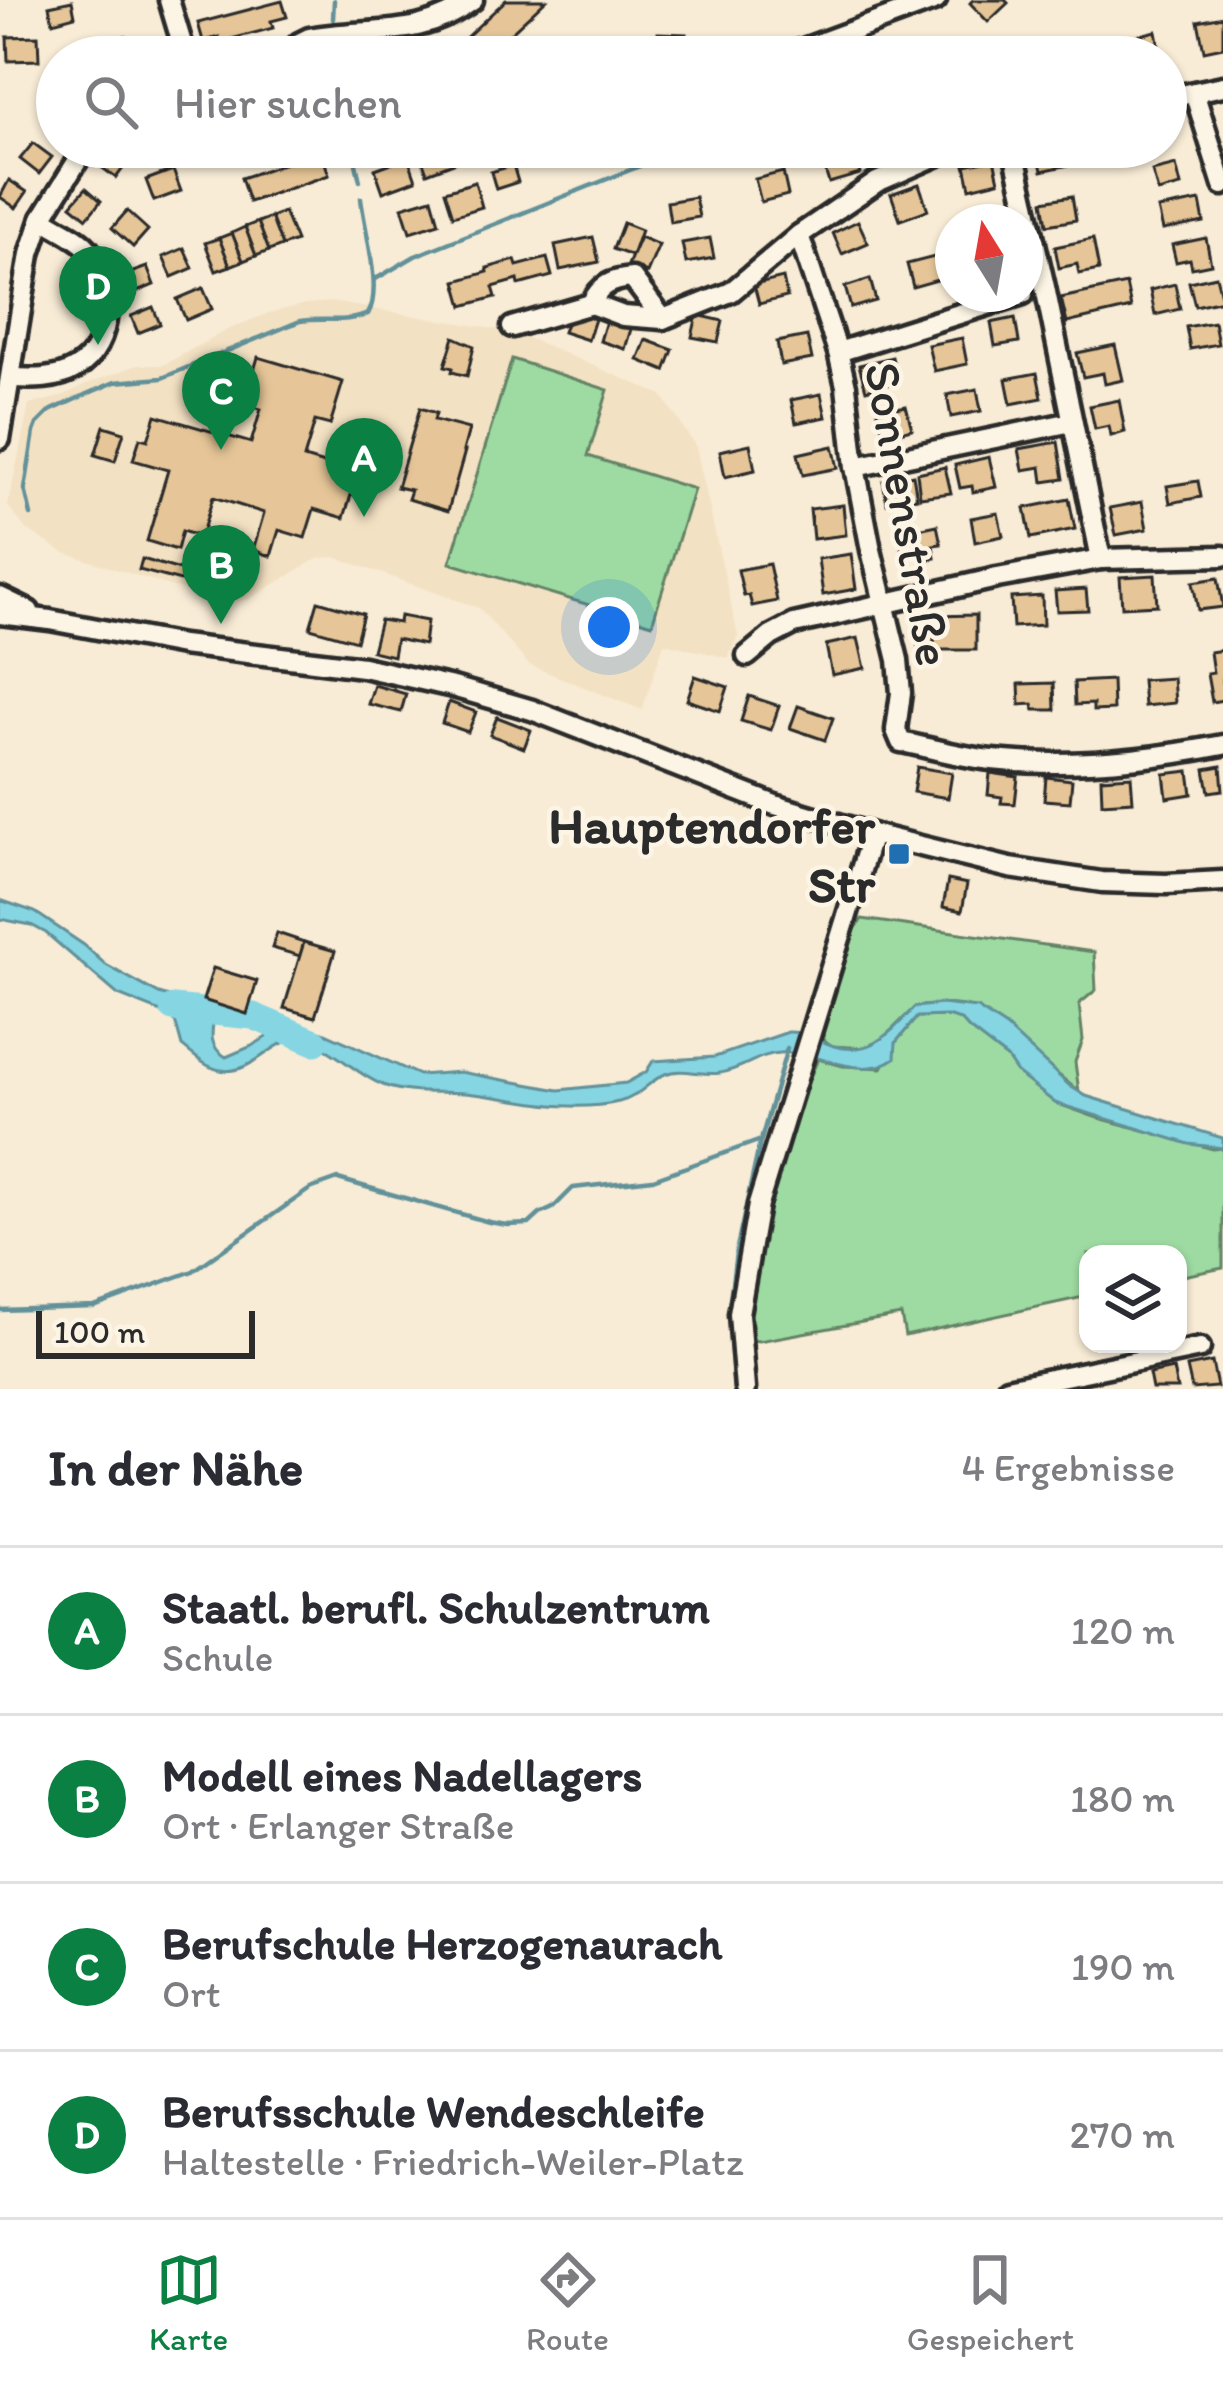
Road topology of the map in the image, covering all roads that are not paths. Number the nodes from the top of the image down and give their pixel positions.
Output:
1 (170, 0) edge
2 (473, 0) edge
3 (936, 0) edge
4 (374, 32) junction
5 (180, 36) edge
6 (331, 36) edge
7 (371, 36) edge
8 (839, 36) edge
9 (1223, 86) edge
10 (1194, 92) junction
11 (1187, 94) edge
12 (73, 168) edge
13 (909, 168) edge
14 (1017, 168) edge
15 (1223, 185) edge
16 (43, 218) junction
17 (799, 235) junction
18 (1045, 287) joint
19 (591, 304) junction
20 (966, 312) edge
21 (664, 319) junction
22 (512, 327) dead end
23 (838, 352) junction
24 (12, 378) junction
25 (1072, 422) junction
26 (0, 439) edge
27 (855, 467) junction
28 (1223, 556) edge
29 (1101, 560) junction
30 (0, 597) edge
31 (886, 605) junction
32 (0, 614) edge
33 (50, 620) junction
34 (747, 656) dead end
35 (1223, 745) edge
36 (872, 834) junction
37 (1223, 881) edge
38 (1200, 1348) dead end
39 (1106, 1379) edge
40 (1007, 1388) edge
41 (745, 1389) edge

1 - 5 street
2 - 4 street
3 - 8 street
4 - 6 street
4 - 7 street
9 - 10 street
10 - 11 street
10 - 15 street
12 - 16 street
13 - 17 street
14 - 18 street
16 - 24 street
16 - 24 street
17 - 21 street
17 - 23 street, Sonnenstraße
18 - 25 street
19 - 21 street
19 - 21 street
19 - 22 street
20 - 23 street
23 - 27 street, Sonnenstraße
24 - 26 street
25 - 27 street
25 - 29 street
27 - 31 street, Sonnenstraße
28 - 29 street
29 - 31 street
30 - 33 street
31 - 34 street
31 - 35 street, Sonnenstraße
32 - 33 street
33 - 36 street
36 - 37 street
36 - 41 street
38 - 39 street
39 - 40 street

